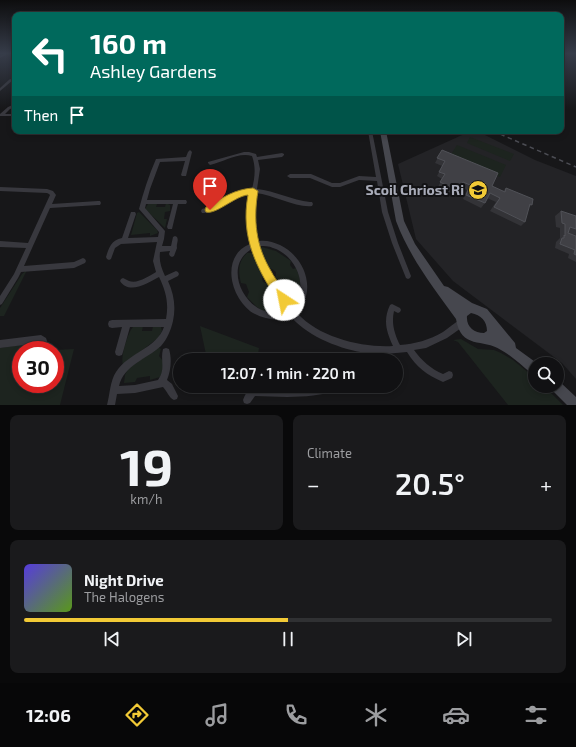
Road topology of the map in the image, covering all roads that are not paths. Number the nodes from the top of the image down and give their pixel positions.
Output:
1 (11, 80) dead end
2 (0, 90) edge
3 (12, 107) edge
4 (12, 115) edge
5 (0, 116) edge
6 (371, 134) edge
7 (384, 134) edge
8 (190, 152) dead end
9 (282, 155) dead end
10 (188, 159) junction
11 (256, 159) junction
12 (210, 163) dead end
13 (184, 175) dead end
14 (290, 176) dead end
15 (379, 179) junction
16 (0, 189) edge
17 (253, 191) junction
18 (143, 202) junction
19 (176, 202) junction
20 (184, 202) dead end
21 (98, 203) dead end
22 (310, 204) dead end
23 (48, 206) junction
24 (204, 211) dead end
25 (132, 214) dead end
26 (170, 227) dead end
27 (161, 239) junction
28 (175, 239) dead end
29 (124, 241) junction
30 (0, 244) edge
31 (254, 245) junction
32 (29, 246) junction
33 (159, 249) junction
34 (109, 257) dead end
35 (83, 261) dead end
36 (20, 269) junction
37 (160, 273) junction
38 (176, 274) dead end
39 (408, 276) dead end
40 (164, 280) junction
41 (123, 281) dead end
42 (439, 287) junction
43 (0, 302) edge
44 (470, 308) junction
45 (398, 310) dead end
46 (294, 314) junction
47 (461, 320) junction
48 (169, 323) junction
49 (112, 324) dead end
50 (127, 324) junction
51 (492, 325) junction
52 (452, 331) junction
53 (468, 333) junction
54 (487, 338) junction
55 (25, 341) edge
56 (43, 341) dead end
57 (12, 343) edge
58 (0, 344) edge
59 (398, 349) junction
60 (409, 349) junction
61 (371, 350) junction
62 (119, 352) dead end
63 (166, 352) dead end
64 (370, 353) edge
65 (517, 354) junction
66 (528, 363) edge
67 (450, 375) dead end
68 (163, 382) junction
69 (115, 390) junction
70 (252, 393) edge
71 (563, 393) edge
72 (174, 396) dead end
73 (247, 400) dead end
74 (111, 405) edge
75 (576, 405) edge

1 - 2 street
3 - 5 street
4 - 5 street
6 - 15 street
7 - 42 street
8 - 10 street
9 - 11 street
10 - 13 street
10 - 18 street
11 - 12 street
11 - 17 street
14 - 15 street
15 - 39 street
16 - 23 street
17 - 22 street
17 - 24 street
17 - 31 street
18 - 19 street
18 - 27 street
19 - 20 street
19 - 26 street
21 - 23 street
23 - 32 street
25 - 29 street
27 - 29 street
27 - 33 street
28 - 33 street
29 - 34 street
30 - 32 street
31 - 46 street
31 - 46 street
31 - 46 street
32 - 36 street
33 - 37 street
35 - 36 street
36 - 43 street
37 - 40 street
37 - 41 street
38 - 40 street
40 - 48 street
42 - 44 street
42 - 47 street
44 - 47 street
44 - 51 street
45 - 59 street
46 - 61 street
47 - 52 street
47 - 53 street
48 - 50 street
48 - 69 street
49 - 50 street
50 - 62 street
51 - 54 street
51 - 65 street
52 - 53 street
52 - 60 street
53 - 54 street
54 - 65 street
55 - 56 street
57 - 58 street
59 - 60 street
59 - 61 street
60 - 67 street
61 - 64 street
63 - 68 street
65 - 66 street
68 - 69 street
68 - 72 street
69 - 74 street
70 - 73 street
71 - 75 street

